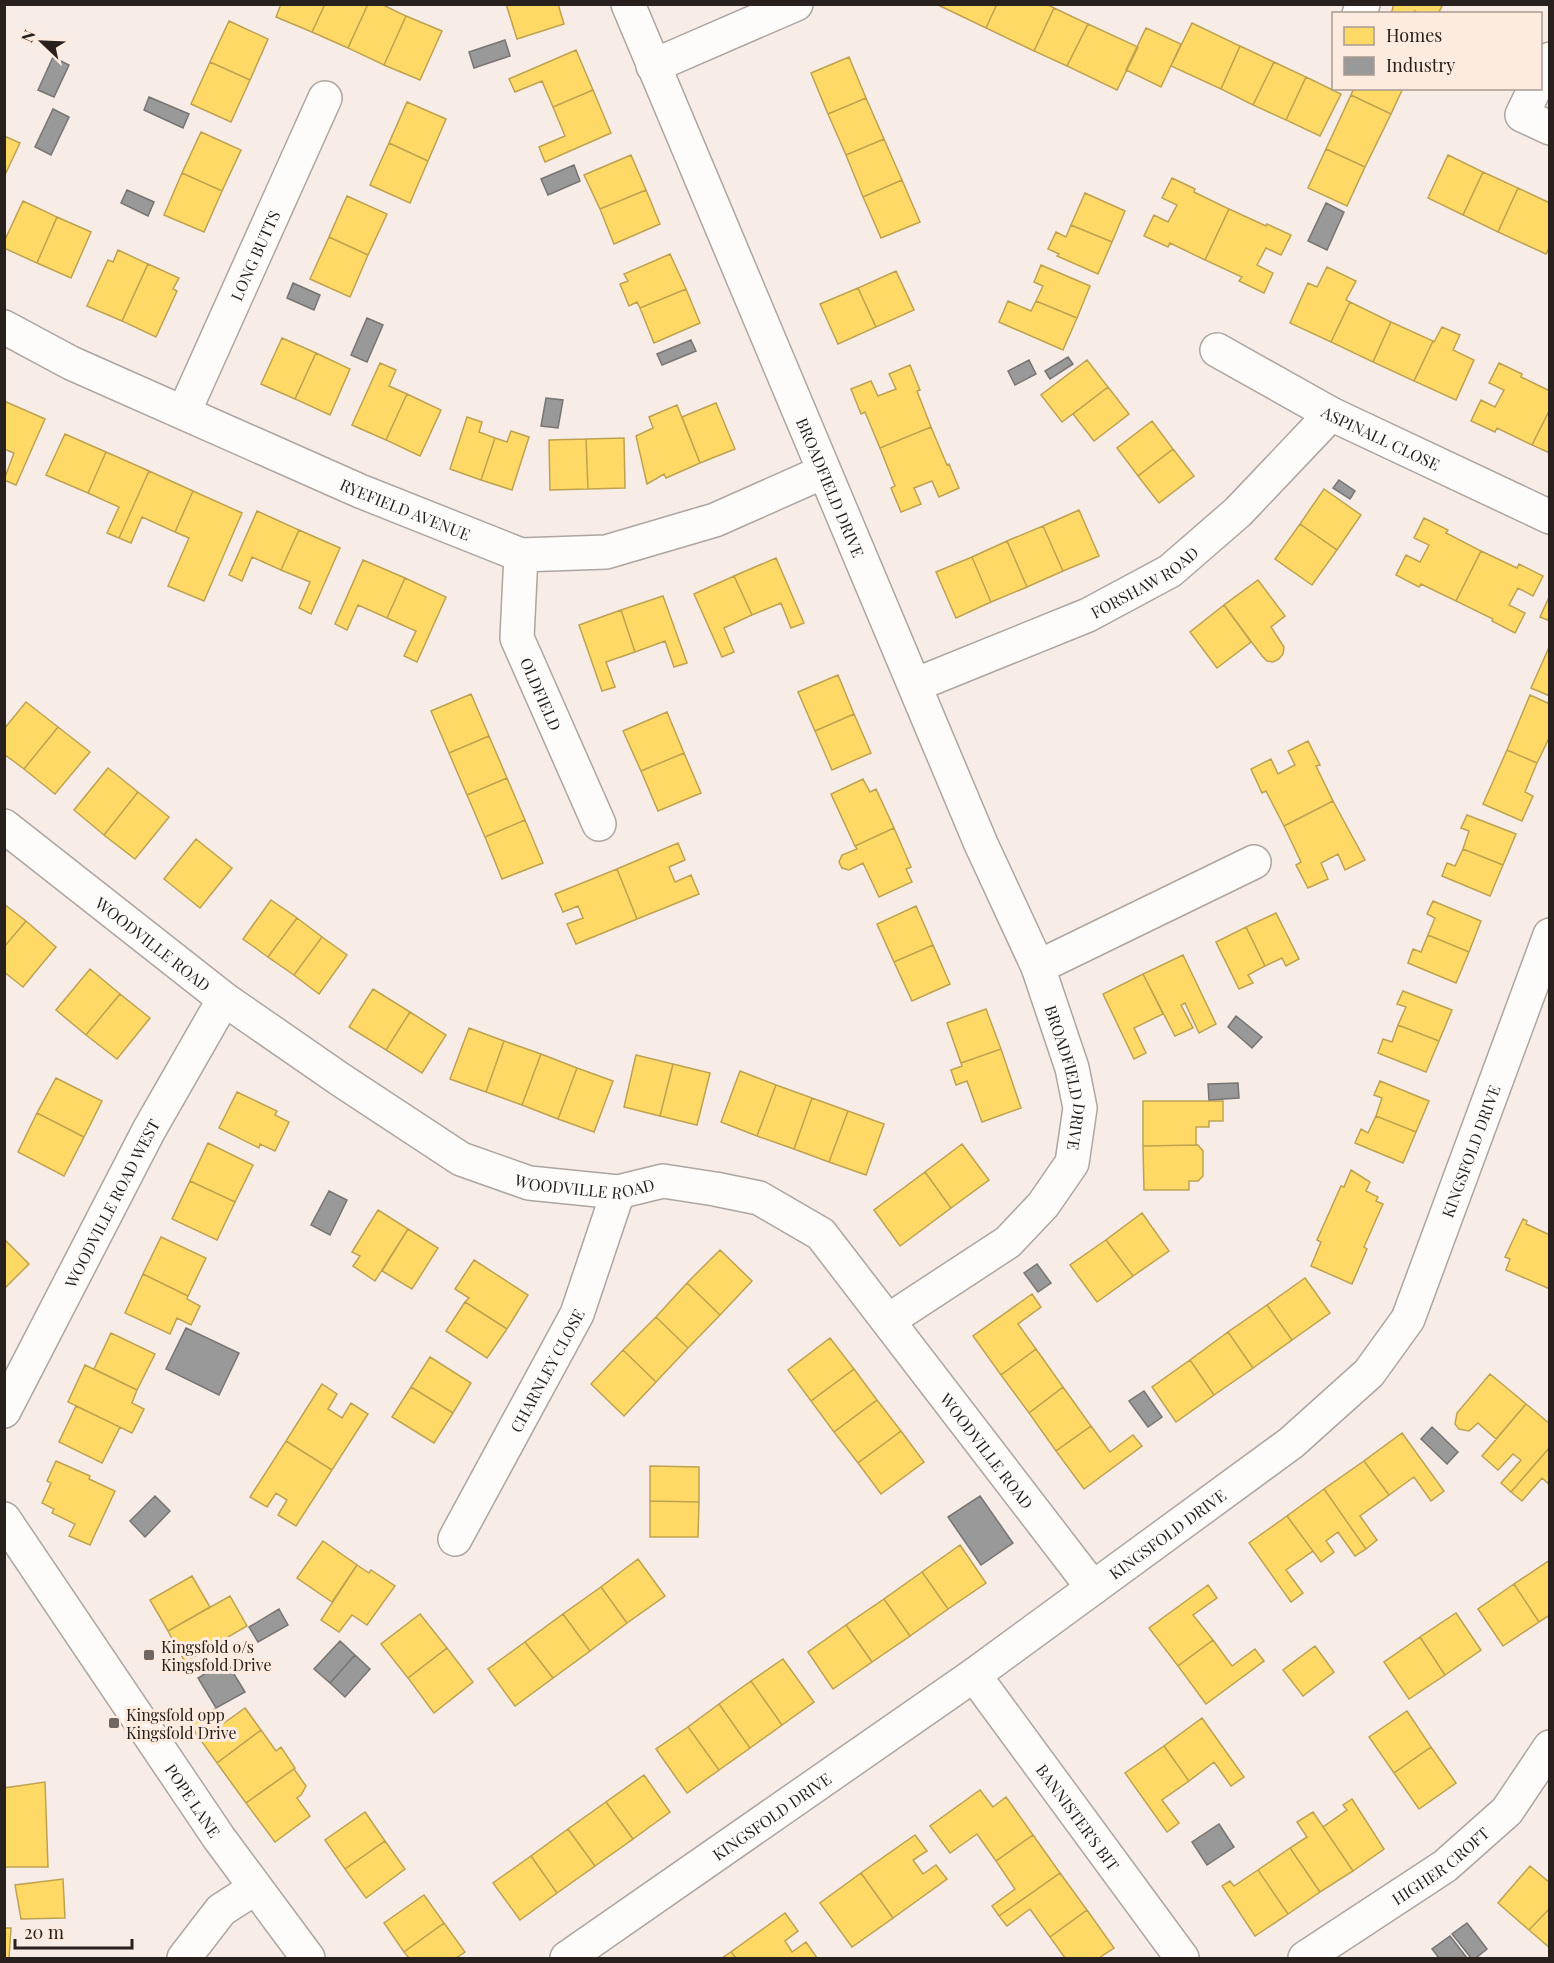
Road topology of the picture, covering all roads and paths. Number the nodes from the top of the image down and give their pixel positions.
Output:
1 (628, 4) edge
2 (796, 4) edge
3 (1550, 59) edge
4 (653, 66) junction
5 (1542, 73) edge
6 (1534, 90) edge
7 (325, 98) dead end
8 (1550, 128) edge
9 (4, 327) edge
10 (1217, 350) dead end
11 (184, 412) junction
12 (1331, 414) junction
13 (823, 472) junction
14 (1550, 517) edge
15 (520, 555) junction
16 (915, 685) junction
17 (599, 824) dead end
18 (4, 826) edge
19 (1254, 862) dead end
20 (1550, 936) edge
21 (1038, 967) junction
22 (224, 999) junction
23 (618, 1192) junction
24 (889, 1320) junction
25 (4, 1412) edge
26 (4, 1519) edge
27 (455, 1539) dead end
28 (1093, 1588) junction
29 (974, 1675) junction
30 (1550, 1747) edge
31 (255, 1888) junction
32 (184, 1959) edge
33 (309, 1959) edge
34 (567, 1959) edge
35 (1182, 1959) edge
36 (1305, 1959) edge

1 - 4 street, BROADFIELD DRIVE
2 - 4 street
3 - 5 street
4 - 13 street, BROADFIELD DRIVE
6 - 8 street
7 - 11 street, LONG BUTTS
9 - 11 street, RYEFIELD AVENUE
10 - 12 street, ASPINALL CLOSE
11 - 15 street, RYEFIELD AVENUE
12 - 14 street, ASPINALL CLOSE
12 - 16 street, FORSHAW ROAD
13 - 15 street, RYEFIELD AVENUE
13 - 16 street, BROADFIELD DRIVE
15 - 17 street, OLDFIELD
16 - 21 street, BROADFIELD DRIVE
18 - 22 street, WOODVILLE ROAD
19 - 21 street
20 - 28 street, KINGSFOLD DRIVE
21 - 24 street, BROADFIELD DRIVE
22 - 23 street, WOODVILLE ROAD
22 - 25 street, WOODVILLE ROAD WEST
23 - 24 street, WOODVILLE ROAD
23 - 27 street, CHARNLEY CLOSE
24 - 28 street, WOODVILLE ROAD
26 - 31 street, POPE LANE
28 - 29 street, KINGSFOLD DRIVE
29 - 34 street, KINGSFOLD DRIVE
29 - 35 street, BANNISTER'S BIT
30 - 36 street, HIGHER CROFT
31 - 32 street
31 - 33 street, POPE LANE

